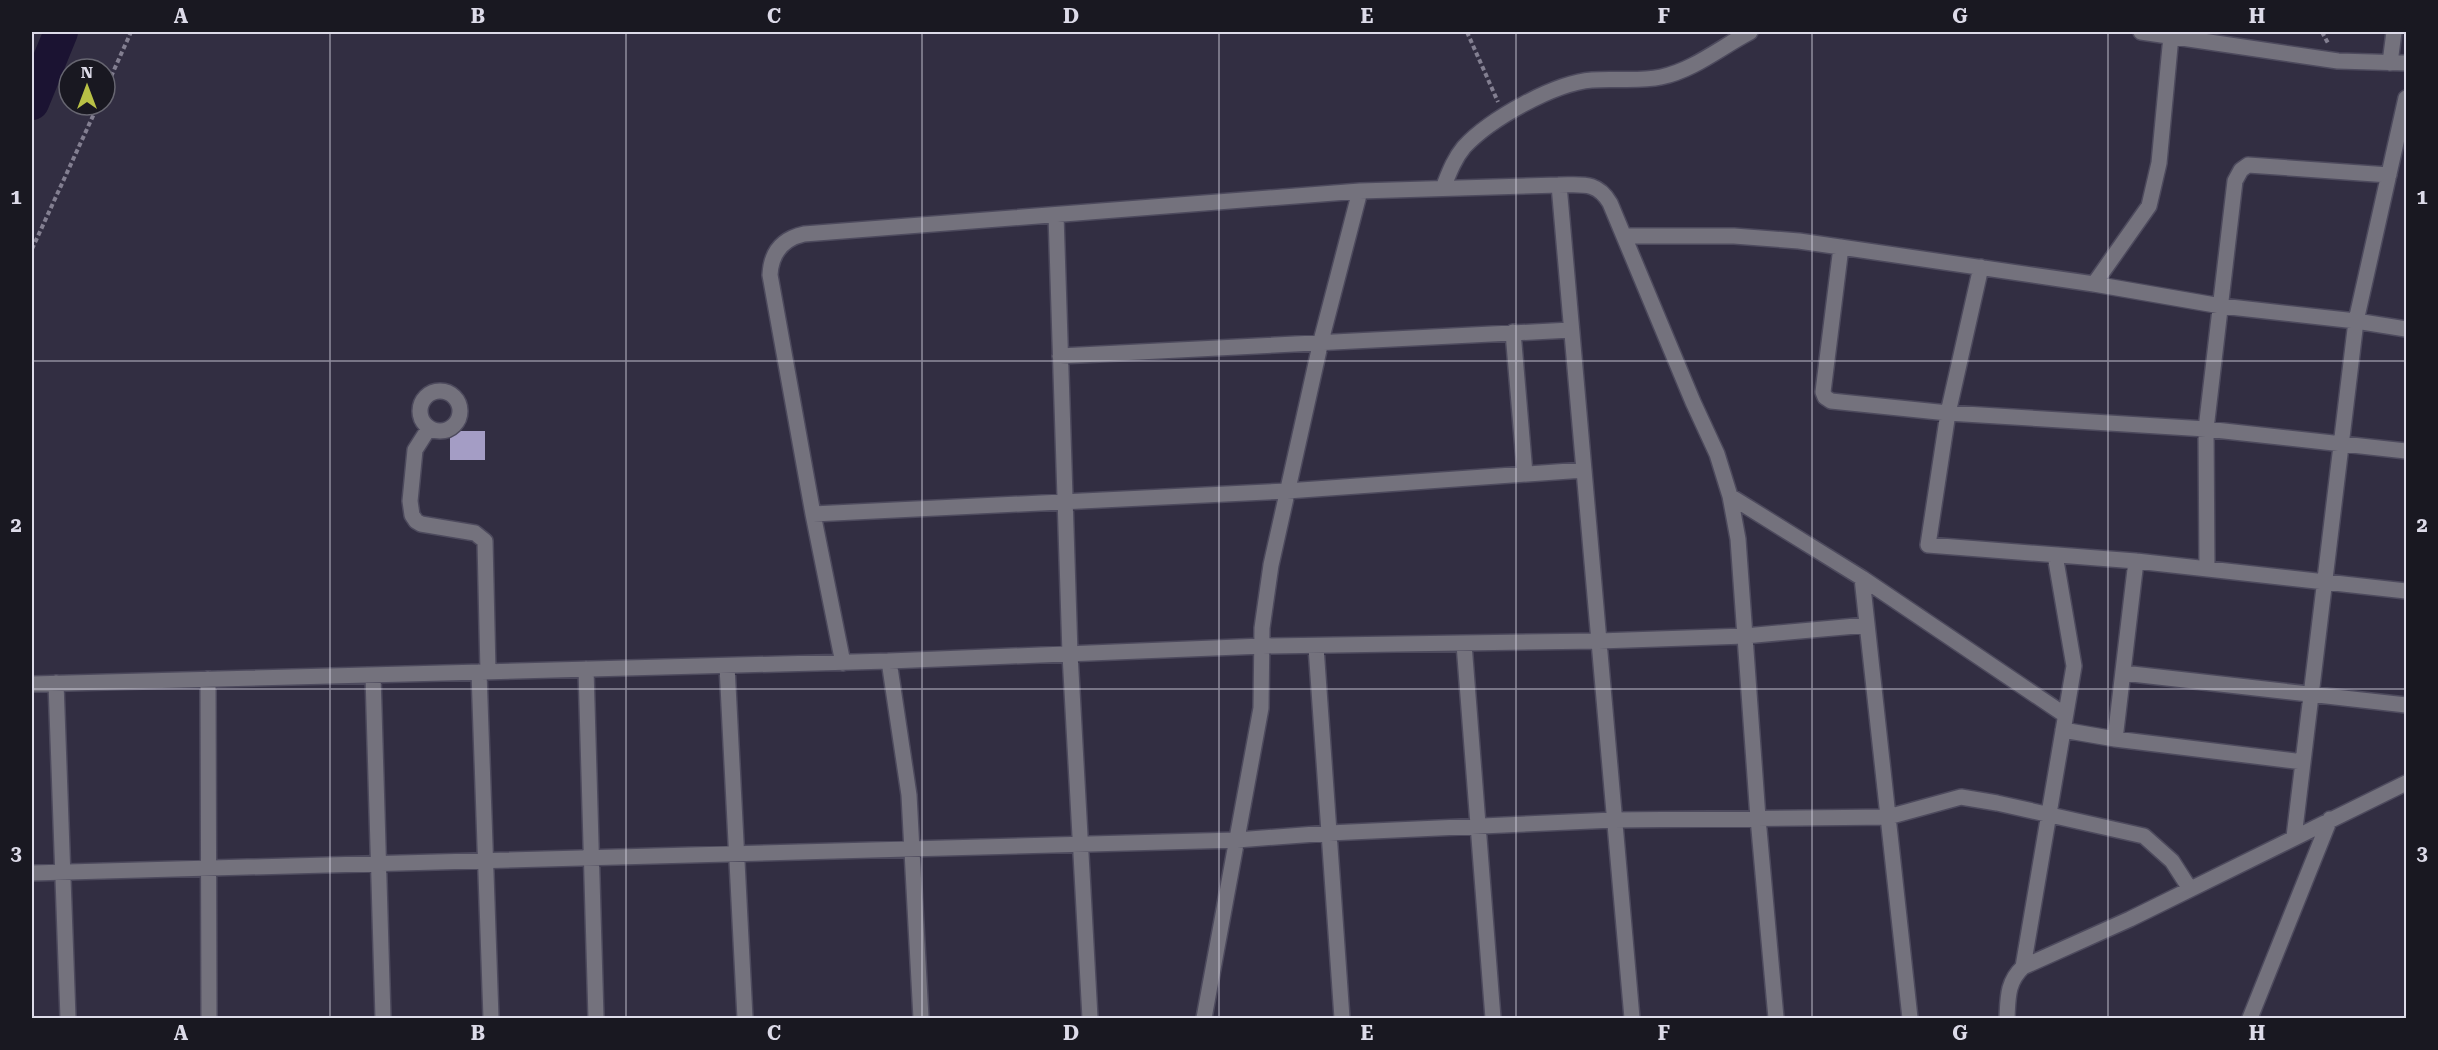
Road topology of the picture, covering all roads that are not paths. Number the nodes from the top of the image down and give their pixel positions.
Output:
1 (1750, 32) edge
2 (2141, 32) edge
3 (2394, 32) edge
4 (2171, 36) junction
5 (2390, 63) junction
6 (2406, 63) edge
7 (2406, 98) edge
8 (2389, 175) junction
9 (1559, 185) junction
10 (1443, 188) junction
11 (1360, 191) junction
12 (1056, 216) junction
13 (1624, 236) junction
14 (1842, 248) junction
15 (1982, 267) junction
16 (2094, 284) junction
17 (2221, 306) junction
18 (2356, 321) junction
19 (2406, 329) edge
20 (1572, 330) junction
21 (1513, 332) junction
22 (1321, 341) junction
23 (1060, 356) junction
24 (1947, 413) junction
25 (429, 428) dead end
26 (2206, 429) junction
27 (2342, 443) junction
28 (2406, 451) edge
29 (1584, 470) junction
30 (1525, 474) junction
31 (1287, 490) junction
32 (1730, 496) junction
33 (1064, 500) junction
34 (813, 514) junction
35 (2055, 555) junction
36 (2136, 561) junction
37 (2207, 569) junction
38 (1862, 578) junction
39 (2325, 582) junction
40 (2406, 591) edge
41 (1867, 625) junction
42 (1745, 636) junction
43 (1599, 641) junction
44 (1464, 644) junction
45 (1263, 646) junction
46 (1316, 646) junction
47 (1070, 654) junction
48 (889, 662) junction
49 (843, 663) junction
50 (727, 666) junction
51 (586, 669) junction
52 (484, 672) junction
53 (2123, 673) junction
54 (373, 675) junction
55 (208, 679) junction
56 (56, 683) junction
57 (32, 684) edge
58 (2312, 693) junction
59 (2406, 705) edge
60 (2064, 722) junction
61 (2115, 739) junction
62 (2303, 762) junction
63 (2406, 783) edge
64 (1888, 816) junction
65 (2047, 816) junction
66 (1758, 818) junction
67 (2330, 819) junction
68 (1614, 820) junction
69 (1479, 826) junction
70 (1329, 833) junction
71 (2294, 837) junction
72 (1237, 840) junction
73 (1080, 845) junction
74 (913, 849) junction
75 (736, 854) junction
76 (592, 858) junction
77 (486, 861) junction
78 (379, 863) junction
79 (209, 868) junction
80 (63, 872) junction
81 (32, 873) edge
82 (2190, 889) junction
83 (2023, 967) junction
84 (68, 1018) edge
85 (209, 1018) edge
86 (383, 1018) edge
87 (491, 1018) edge
88 (596, 1018) edge
89 (745, 1018) edge
90 (921, 1018) edge
91 (1090, 1018) edge
92 (1204, 1018) edge
93 (1342, 1018) edge
94 (1493, 1018) edge
95 (1632, 1018) edge
96 (1776, 1018) edge
97 (1910, 1018) edge
98 (2007, 1018) edge
99 (2250, 1018) edge

1 - 10 street
2 - 4 street
3 - 5 street
4 - 5 street
4 - 16 street
5 - 6 street
7 - 8 street
8 - 17 street
8 - 18 street
9 - 10 street
9 - 13 street
9 - 20 street
10 - 11 street
11 - 12 street
11 - 22 street
12 - 23 street
12 - 34 street
13 - 14 street
13 - 32 street
14 - 15 street
14 - 24 street
15 - 16 street
15 - 24 street
16 - 17 street
17 - 18 street
17 - 26 street
18 - 19 street
18 - 27 street
20 - 21 street
20 - 29 street
21 - 22 street
21 - 30 street
22 - 23 street
22 - 31 street
23 - 33 street
24 - 26 street
24 - 35 street
25 - 52 street
26 - 27 street
26 - 37 street
27 - 28 street
27 - 39 street
29 - 30 street
29 - 43 street
30 - 31 street
31 - 33 street
31 - 45 street
32 - 38 street
32 - 42 street
33 - 34 street
33 - 47 street
34 - 49 street
35 - 36 street
35 - 60 street
36 - 37 street
36 - 53 street
37 - 39 street
38 - 41 street
38 - 60 street
39 - 40 street
39 - 58 street
41 - 42 street
41 - 64 street
42 - 43 street
42 - 66 street
43 - 44 street
43 - 68 street
44 - 46 street
44 - 69 street
45 - 46 street
45 - 47 street
45 - 72 street
46 - 70 street
47 - 48 street
47 - 73 street
48 - 49 street
48 - 74 street
49 - 50 street
50 - 51 street
50 - 75 street
51 - 52 street
51 - 76 street
52 - 54 street
52 - 77 street
53 - 58 street
53 - 61 street
54 - 55 street
54 - 78 street
55 - 56 street
55 - 79 street
56 - 57 street
56 - 80 street
58 - 59 street
58 - 62 street
60 - 61 street
60 - 65 street
61 - 62 street
62 - 71 street
63 - 67 street
64 - 65 street
64 - 66 street
64 - 97 street
65 - 82 street
65 - 83 street
66 - 68 street
66 - 96 street
67 - 71 street
67 - 99 street
68 - 69 street
68 - 95 street
69 - 70 street
69 - 94 street
70 - 72 street
70 - 93 street
71 - 82 street
72 - 73 street
72 - 92 street
73 - 74 street
73 - 91 street
74 - 75 street
74 - 90 street
75 - 76 street
75 - 89 street
76 - 77 street
76 - 88 street
77 - 78 street
77 - 87 street
78 - 79 street
78 - 86 street
79 - 80 street
79 - 85 street
80 - 81 street
80 - 84 street
82 - 83 street
83 - 98 street

